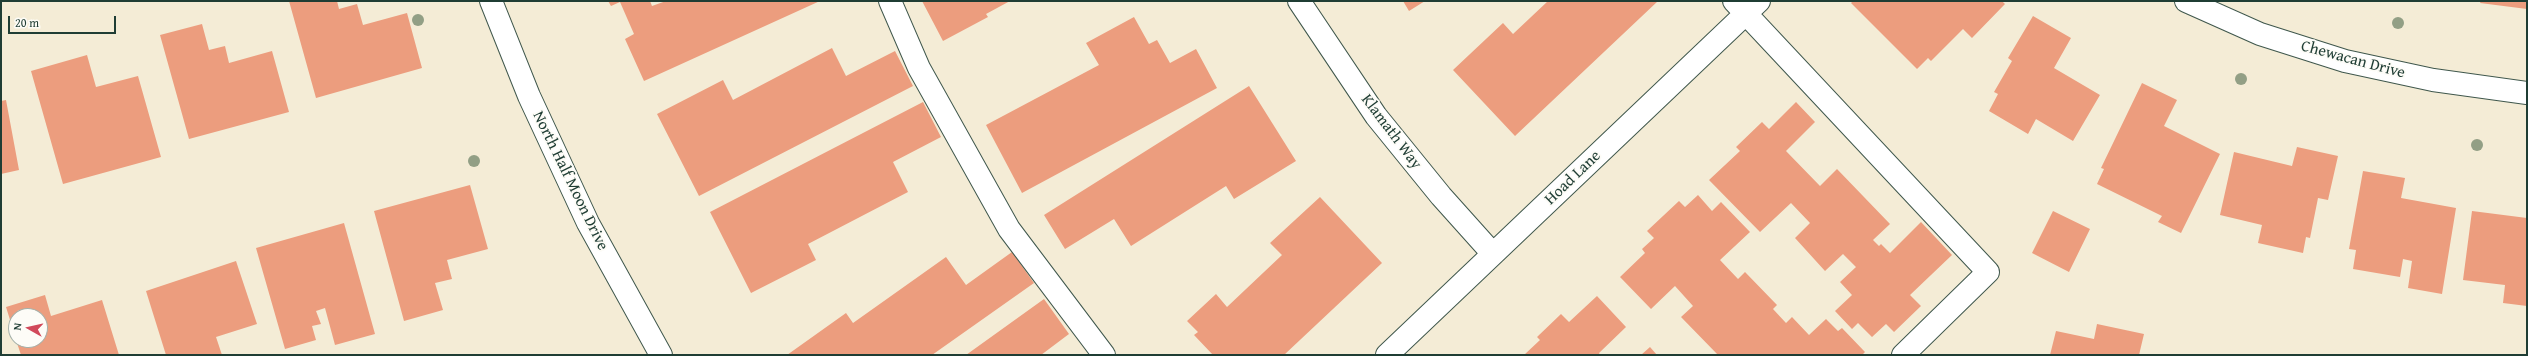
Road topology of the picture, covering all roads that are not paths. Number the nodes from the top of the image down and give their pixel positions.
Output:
1 (492, 1) edge
2 (890, 1) edge
3 (1299, 1) edge
4 (2186, 1) edge
5 (1746, 5) edge
6 (2527, 93) edge
7 (1493, 254) junction
8 (661, 355) edge
9 (1104, 355) edge
10 (1387, 355) edge
11 (1903, 355) edge

1 - 8 street, North Half Moon Drive
2 - 9 street
3 - 7 street, Klamath Way
4 - 6 street, Chewacan Drive
5 - 7 street, Hoad Lane
5 - 11 street
7 - 10 street, Hoad Lane

